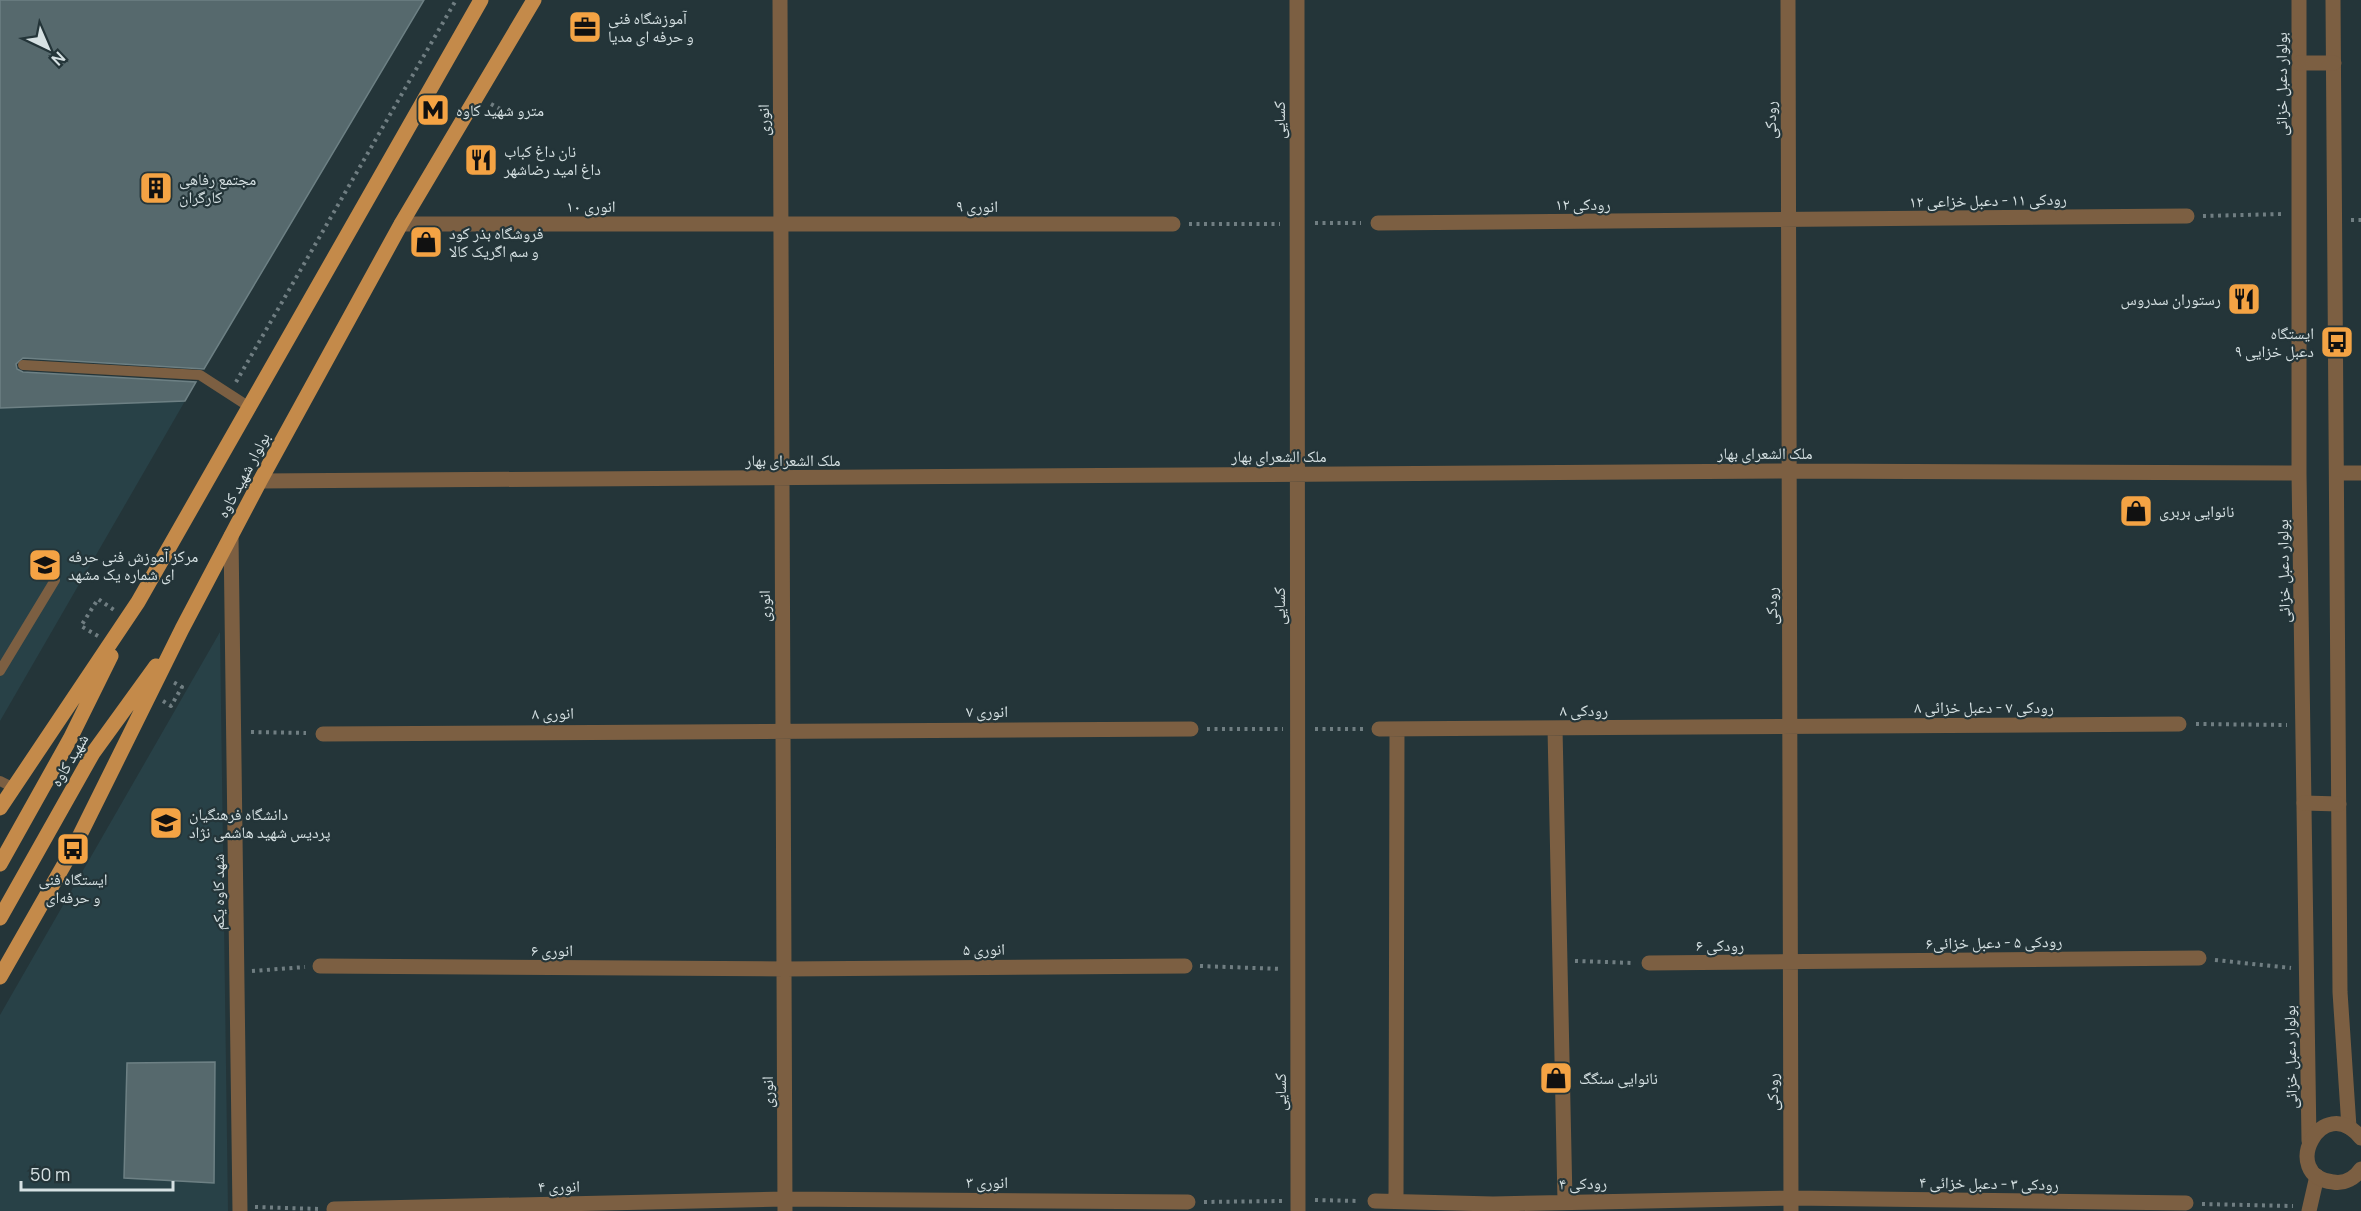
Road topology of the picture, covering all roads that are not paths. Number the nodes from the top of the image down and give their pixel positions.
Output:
1 (481, 0) edge
2 (534, 0) edge
3 (780, 0) edge
4 (1297, 0) edge
5 (1788, 0) edge
6 (2299, 0) edge
7 (2333, 0) edge
8 (2299, 63) junction
9 (2334, 63) junction
10 (2187, 216) road end
11 (1789, 220) junction
12 (1378, 223) road end
13 (401, 224) junction
14 (781, 224) junction
15 (1173, 224) road end
16 (23, 365) dead end
17 (251, 408) junction
18 (1789, 471) junction
19 (2299, 473) junction
20 (2338, 473) junction
21 (2361, 473) edge
22 (1297, 474) junction
23 (782, 478) junction
24 (260, 481) junction
25 (231, 536) junction
26 (55, 580) dead end
27 (138, 603) junction
28 (182, 629) junction
29 (0, 671) edge
30 (2179, 724) road end
31 (1790, 726) junction
32 (1555, 728) junction
33 (783, 729) junction
34 (1191, 729) dead end
35 (1379, 729) dead end
36 (1397, 729) junction
37 (322, 734) road end
38 (6, 784) edge
39 (2304, 803) junction
40 (2339, 804) junction
41 (0, 808) edge
42 (0, 864) edge
43 (0, 918) edge
44 (2199, 958) road end
45 (1790, 962) junction
46 (1649, 963) road end
47 (320, 966) road end
48 (1185, 966) road end
49 (784, 969) junction
50 (0, 977) edge
51 (2349, 1127) junction
52 (2361, 1138) edge
53 (2309, 1141) junction
54 (2358, 1175) edge
55 (2317, 1176) junction
56 (1375, 1201) dead end
57 (1396, 1201) junction
58 (1565, 1201) junction
59 (1188, 1202) dead end
60 (2186, 1203) road end
61 (1791, 1204) edge
62 (785, 1205) edge
63 (2309, 1208) edge
64 (240, 1209) edge
65 (334, 1209) road end
66 (1298, 1211) edge

1 - 17 main road, بولوار شهید کاوه
2 - 13 main road, بولوار شهید کاوه
3 - 14 street, انوری
4 - 22 street, کسایی
5 - 11 street, رودکی
6 - 8 street, بولوار دعبل خزائی
7 - 9 street
8 - 9 street
8 - 19 street, بولوار دعبل خزائی
9 - 20 street
10 - 11 street, رودکی ۱۱ - دعبل خزاعی ۱۲
11 - 12 street, رودکی ۱۲
11 - 18 street, رودکی
13 - 14 street, انوری ۱۰
13 - 24 main road, بولوار شهید کاوه
14 - 15 street, انوری ۹
14 - 23 street, انوری
16 - 17 lane
17 - 27 main road, بولوار شهید کاوه
18 - 19 street, ملک الشعرای بهار
18 - 22 street, ملک الشعرای بهار
18 - 31 street, رودکی
19 - 39 street, بولوار دعبل خزائی
20 - 21 street
20 - 40 street
22 - 23 street, ملک الشعرای بهار
22 - 66 street, کسایی
23 - 24 street, ملک الشعرای بهار
23 - 33 street, انوری
24 - 25 main road, بولوار شهید کاوه
25 - 28 main road, بولوار شهید کاوه
25 - 64 street, شهد کاوه یکم
26 - 29 lane
27 - 38 main road, بولوار شهید کاوه
27 - 42 main road, شهید کاوه
28 - 43 main road, شهید کاوه
28 - 50 main road, بولوار شهید کاوه
30 - 31 street, رودکی ۷ - دعبل خزائی ۸
31 - 32 street, رودکی ۸
31 - 45 street, رودکی
32 - 36 street, رودکی ۸
32 - 58 street
33 - 34 street, انوری ۷
33 - 37 street, انوری ۸
33 - 49 street, انوری
35 - 36 street, رودکی ۸
36 - 57 street
38 - 41 main road, بولوار شهید کاوه
39 - 40 street
39 - 53 street, بولوار دعبل خزائی
40 - 51 street
44 - 45 street, رودکی ۵ - دعبل خزائی۶
45 - 46 street, رودکی ۶
45 - 61 street, رودکی
47 - 49 street, انوری ۶
48 - 49 street, انوری ۵
49 - 62 street, انوری
51 - 52 street
51 - 53 street
53 - 55 street, بولوار دعبل خزائی
54 - 55 street
55 - 63 street
56 - 57 street, رودکی ۴
57 - 58 street, رودکی ۴
58 - 61 street, رودکی ۴
59 - 62 street, انوری ۳
60 - 61 street, رودکی ۳ - دعبل خزائی ۴
62 - 65 street, انوری ۴

